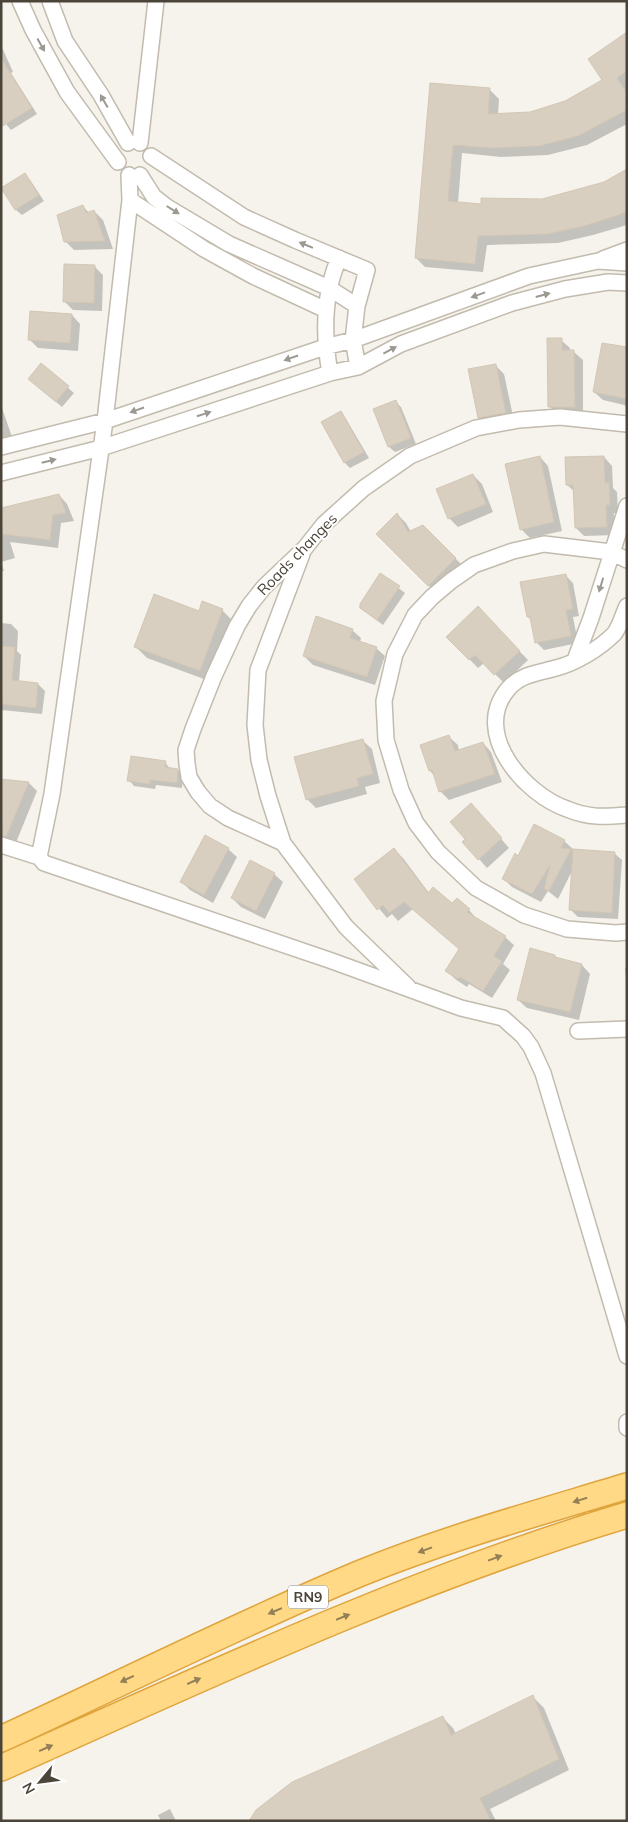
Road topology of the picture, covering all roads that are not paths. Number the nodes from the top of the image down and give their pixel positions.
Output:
1 (20, 1) edge
2 (50, 1) edge
3 (156, 1) edge
4 (134, 143) junction
5 (151, 156) junction
6 (118, 162) junction
7 (134, 175) junction
8 (130, 200) junction
9 (627, 250) edge
10 (339, 258) junction
11 (598, 261) junction
12 (627, 262) edge
13 (627, 283) edge
14 (329, 288) junction
15 (358, 306) junction
16 (326, 310) junction
17 (353, 340) junction
18 (325, 347) junction
19 (358, 367) junction
20 (330, 373) junction
21 (105, 421) junction
22 (627, 424) edge
23 (1, 447) edge
24 (101, 448) junction
25 (1, 473) edge
26 (627, 506) edge
27 (305, 548) junction
28 (611, 552) junction
29 (627, 560) edge
30 (627, 606) edge
31 (575, 660) junction
32 (627, 814) edge
33 (283, 843) junction
34 (1, 845) edge
35 (39, 857) junction
36 (627, 932) edge
37 (412, 991) junction
38 (627, 1029) edge
39 (578, 1031) dead end
40 (627, 1356) edge
41 (627, 1422) edge
42 (627, 1428) edge
43 (627, 1486) edge
44 (627, 1515) edge
45 (1, 1739) edge
46 (1, 1768) edge

1 -> 6 street
4 -> 2 street
3 - 4 street
4 - 5 street
4 - 6 street
5 - 7 street
10 -> 5 street
6 - 7 street
7 - 8 street
7 -> 14 street
8 - 16 street
8 - 21 street
9 - 11 street
10 - 14 street
10 - 15 street
11 - 12 street
11 -> 17 street
19 -> 13 street
14 - 15 street
14 - 16 street
15 - 17 street
16 - 18 street
17 - 18 street
17 - 19 street
18 - 20 street
18 -> 21 street
19 - 20 street
24 -> 20 street
21 - 23 street
21 - 24 street
22 - 27 street, Roads changes
25 -> 24 street
24 - 35 street
26 - 28 street
27 - 33 street
27 - 33 street, Roads changes
28 - 29 street
28 -> 31 street
28 - 36 street
30 - 31 street
31 - 32 street
33 - 37 street
34 - 35 street
35 - 37 street
37 - 40 street
38 - 39 street
41 - 42 street
43 -> 45 highway, RN9
46 -> 44 highway, RN9

